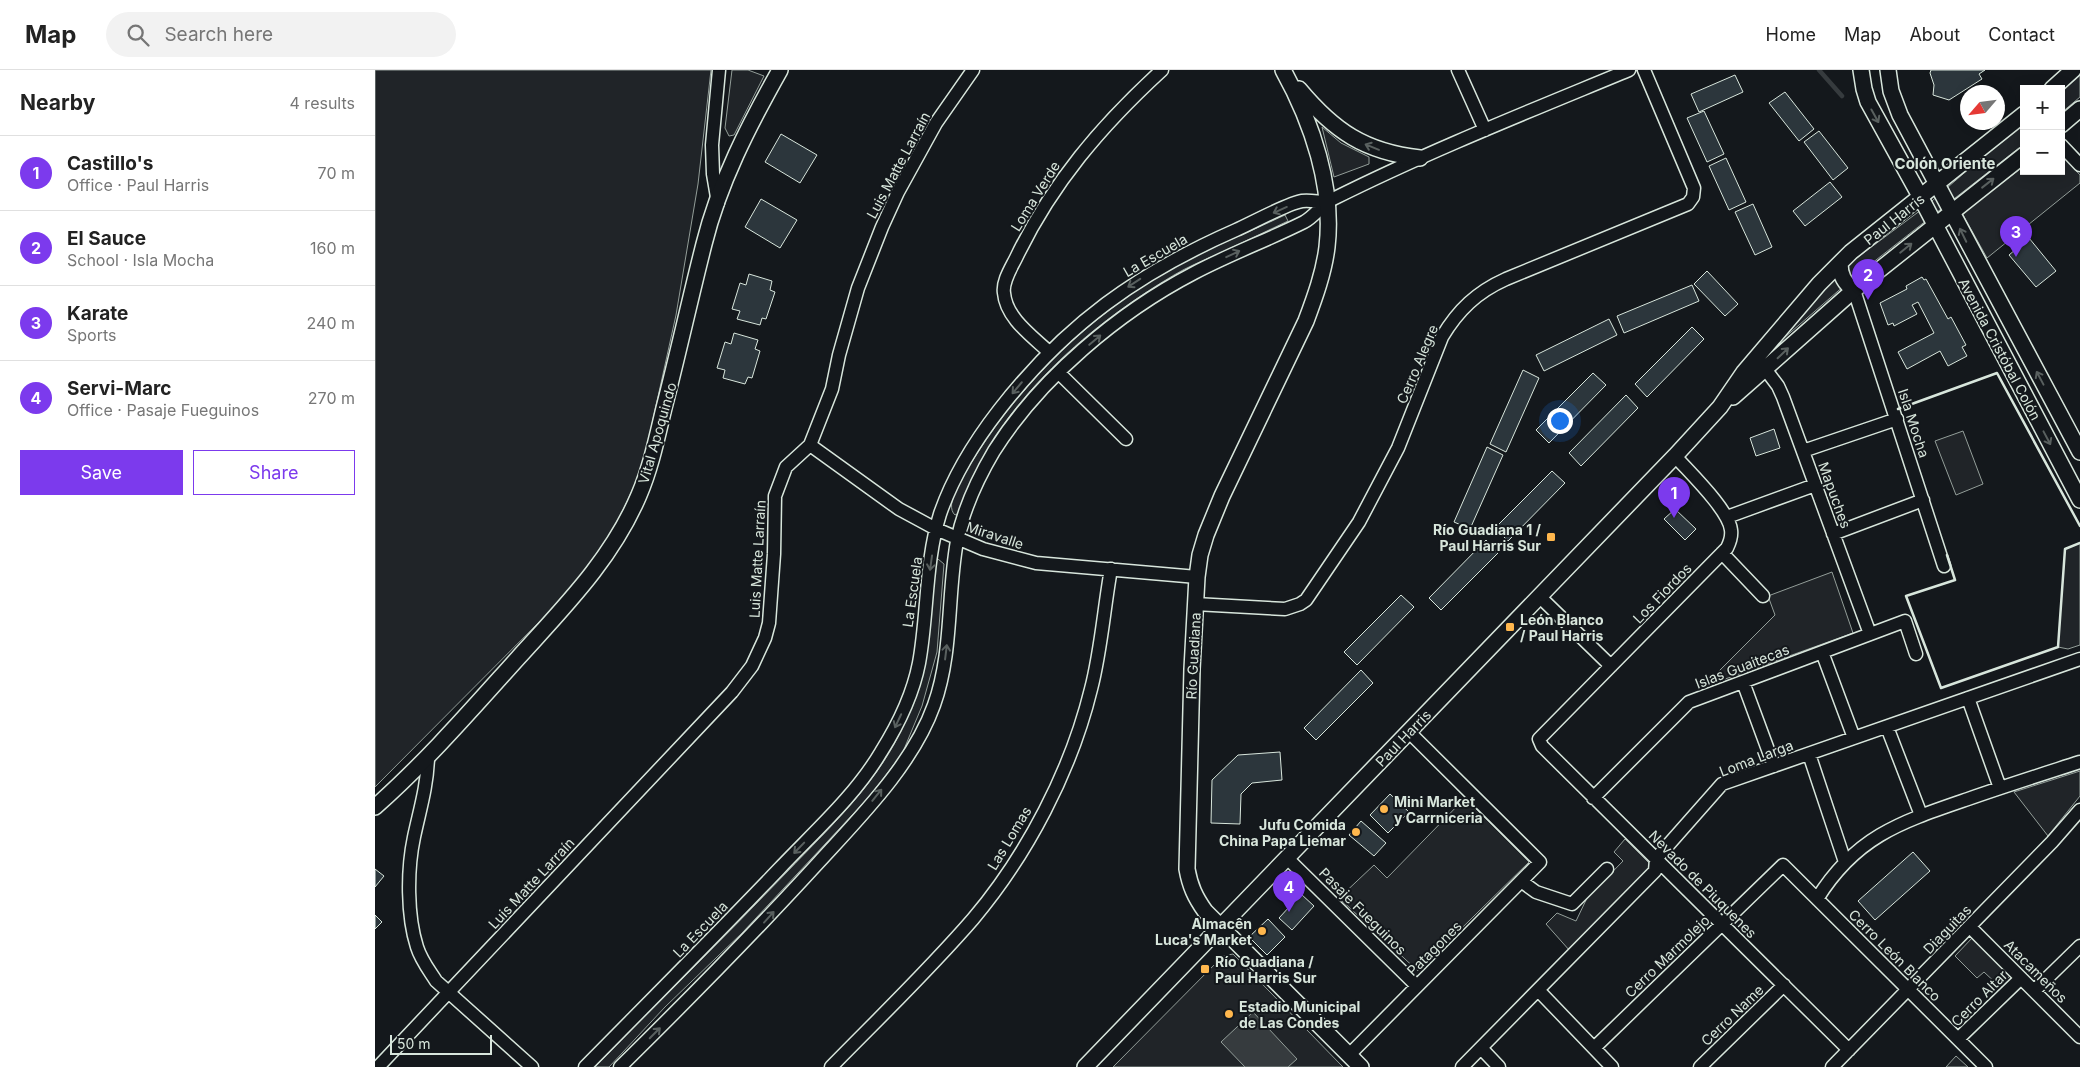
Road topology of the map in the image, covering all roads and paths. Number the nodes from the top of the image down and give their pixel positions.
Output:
1 (719, 70) edge
2 (780, 70) edge
3 (973, 70) edge
4 (1162, 70) edge
5 (1283, 70) edge
6 (1458, 70) edge
7 (1629, 70) edge
8 (1643, 70) edge
9 (1861, 70) edge
10 (1879, 70) edge
11 (1887, 70) edge
12 (2073, 70) edge
13 (2056, 85) edge
14 (2080, 109) edge
15 (2020, 117) edge
16 (2065, 122) edge
17 (1485, 130) junction
18 (2065, 149) edge
19 (1420, 158) junction
20 (2020, 158) edge
21 (2080, 165) edge
22 (1937, 185) junction
23 (1921, 198) junction
24 (1326, 202) junction
25 (718, 203) junction
26 (1951, 211) junction
27 (1935, 225) junction
28 (1840, 262) junction
29 (1826, 276) junction
30 (1849, 295) junction
31 (1049, 352) junction
32 (1766, 370) junction
33 (1059, 373) junction
34 (1720, 407) junction
35 (1897, 419) junction
36 (1126, 439) dead end
37 (810, 445) junction
38 (1803, 451) junction
39 (2080, 452) edge
40 (1675, 456) junction
41 (1815, 485) junction
42 (2080, 498) edge
43 (1923, 500) junction
44 (1727, 517) junction
45 (936, 529) junction
46 (1833, 534) junction
47 (957, 538) junction
48 (1722, 553) junction
49 (1944, 566) dead end
50 (1111, 569) junction
51 (1197, 577) junction
52 (1763, 596) dead end
53 (1540, 597) junction
54 (1195, 604) junction
55 (1870, 634) junction
56 (1822, 652) junction
57 (1917, 654) dead end
58 (2080, 659) edge
59 (1611, 666) junction
60 (1743, 682) junction
61 (1968, 698) junction
62 (1887, 727) junction
63 (1409, 732) junction
64 (1854, 738) junction
65 (1539, 739) joint
66 (1809, 754) junction
67 (428, 758) junction
68 (2080, 762) edge
69 (1774, 766) junction
70 (2000, 788) junction
71 (1593, 798) junction
72 (375, 808) edge
73 (2080, 810) edge
74 (1921, 815) junction
75 (1287, 858) junction
76 (1657, 859) junction
77 (1845, 862) junction
78 (1783, 865) joint
79 (1607, 869) dead end
80 (1521, 881) junction
81 (1817, 899) junction
82 (1722, 924) junction
83 (1221, 926) junction
84 (1970, 927) junction
85 (2080, 946) edge
86 (2021, 978) junction
87 (1784, 985) junction
88 (1417, 986) junction
89 (1538, 990) junction
90 (1908, 990) junction
91 (2034, 991) junction
92 (448, 992) junction
93 (2080, 1036) edge
94 (1958, 1040) junction
95 (1481, 1048) junction
96 (1594, 1048) junction
97 (1849, 1050) junction
98 (1349, 1055) junction
99 (378, 1067) edge
100 (532, 1067) edge
101 (585, 1067) edge
102 (620, 1067) edge
103 (831, 1067) edge
104 (1085, 1067) edge
105 (1361, 1067) edge
106 (1462, 1067) edge
107 (1499, 1067) edge
108 (1612, 1067) edge
109 (1700, 1067) edge
110 (1832, 1067) edge
111 (1986, 1067) edge

1 - 25 street
2 - 25 street, Vital Apoquindo
3 - 37 street, Luis Matte Larraín
4 - 31 street, Loma Verde
19 -> 5 street
5 - 24 street, Río Guadiana
6 - 17 street
7 - 17 street, La Escuela
8 - 54 street, Cerro Alegre
9 -> 23 street, Avenida Cristóbal Colón
10 - 23 street, Avenida Cristóbal Colón
11 - 22 street, Avenida Cristóbal Colón
12 - 13 street
14 - 16 street
15 - 22 street, Paul Harris
17 - 19 street, La Escuela
18 - 21 street
19 - 24 street, La Escuela
26 -> 20 street, Paul Harris
22 - 23 street, Paul Harris
22 - 26 street, Avenida Cristóbal Colón
23 - 27 street, Avenida Cristóbal Colón
23 - 28 street, Paul Harris
24 -> 31 street, La Escuela
33 -> 24 street, La Escuela
24 - 51 street, Río Guadiana
25 - 67 street, Vital Apoquindo
26 - 27 street, Paul Harris
39 -> 26 street, Avenida Cristóbal Colón
30 -> 27 street, Paul Harris
27 -> 42 street, Avenida Cristóbal Colón
28 - 29 street, Paul Harris
28 - 30 street
29 - 30 street
29 - 34 street, Paul Harris
32 -> 30 street, Paul Harris
30 - 35 street, Isla Mocha
31 -> 45 street, La Escuela
32 - 34 street, Paul Harris
32 - 38 street, Mapuches
33 - 36 street
33 - 47 street, La Escuela
34 - 40 street, Paul Harris
35 - 38 street
35 - 43 street, Isla Mocha
37 - 45 street, Miravalle
37 - 92 street, Luis Matte Larraín
38 - 41 street, Mapuches
40 - 44 street
40 - 53 street, Paul Harris
41 - 44 street
41 - 46 street, Mapuches
43 - 46 street
43 - 49 street, Isla Mocha
44 - 48 street, Los Fiordos
45 - 47 street, Miravalle
45 -> 101 street, La Escuela
46 - 55 street, Mapuches
47 - 50 street, Miravalle
102 -> 47 street, La Escuela
48 - 52 street
48 - 59 street, Los Fiordos
50 - 51 street, Miravalle
50 - 103 street, Las Lomas
51 - 54 street, Río Guadiana
53 - 59 street
53 - 63 street, Paul Harris
54 - 83 street, Río Guadiana
55 - 56 street, Islas Guaitecas
55 - 57 street, Islas Guaitecas
56 - 60 street, Islas Guaitecas
56 - 64 street
58 - 61 street, Loma Larga
59 - 65 street, Los Fiordos
60 - 69 street
60 - 71 street, Islas Guaitecas
61 - 62 street, Loma Larga
61 - 70 street
62 - 64 street, Loma Larga
62 - 74 street
63 - 75 street, Paul Harris
63 - 80 street, Patagones
64 - 66 street, Loma Larga
65 - 71 street, Nevado de Piuquenes
66 - 69 street, Loma Larga
66 - 77 street
67 - 72 street, Vital Apoquindo
67 - 92 street
68 - 70 street
69 - 76 street, Loma Larga
70 - 74 street
71 - 76 street, Nevado de Piuquenes
73 - 84 street, Diaguitas
74 - 77 street
75 - 83 street, Paul Harris
75 - 88 street, Pasaje Fueguinos
76 - 82 street, Nevado de Piuquenes
76 - 89 street, Loma Larga
77 - 81 street
78 - 81 street, Cerro León Blanco
78 - 82 street, Cerro Marmolejo
79 - 80 street
80 - 88 street, Patagones
81 - 90 street, Cerro León Blanco
82 - 87 street, Nevado de Piuquenes
82 - 96 street, Cerro Marmolejo
83 - 98 street, Río Guadiana
83 - 104 street, Paul Harris
84 - 86 street, Atacameños
84 - 90 street, Diaguitas
85 - 91 street
86 - 91 street, Atacameños
86 - 94 street, Cerro Altar
87 - 97 street, Nevado de Piuquenes
87 - 109 street, Cerro Name
88 - 98 street, Patagones
89 - 95 street, Loma Larga
89 - 96 street
90 - 94 street, Cerro León Blanco
90 - 97 street, Diaguitas
91 - 93 street, Atacameños
92 - 99 street, Luis Matte Larraín
92 - 100 street
94 - 111 street, Cerro León Blanco
95 - 106 street, Loma Larga
95 - 107 street
96 - 108 street
97 - 110 street, Diaguitas
98 - 105 street, Río Guadiana

